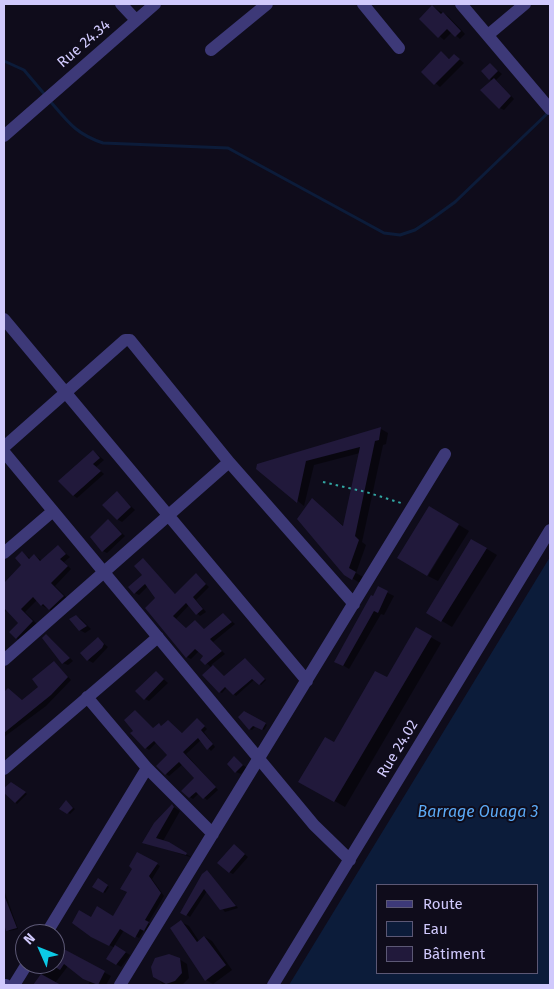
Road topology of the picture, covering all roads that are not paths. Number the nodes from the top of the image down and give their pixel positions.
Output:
1 (121, 4) edge
2 (155, 4) edge
3 (267, 4) edge
4 (363, 4) edge
5 (461, 4) edge
6 (525, 4) edge
7 (136, 20) junction
8 (488, 35) junction
9 (399, 48) dead end
10 (211, 50) dead end
11 (547, 105) edge
12 (4, 136) edge
13 (4, 319) edge
14 (66, 394) junction
15 (4, 448) edge
16 (4, 452) edge
17 (445, 454) dead end
18 (229, 462) junction
19 (53, 511) junction
20 (169, 517) junction
21 (550, 530) edge
22 (4, 553) edge
23 (104, 573) junction
24 (354, 604) junction
25 (158, 637) junction
26 (4, 660) edge
27 (307, 681) junction
28 (87, 697) junction
29 (259, 759) junction
30 (146, 768) junction
31 (4, 769) edge
32 (213, 834) junction
33 (350, 860) junction
34 (52, 924) edge
35 (21, 974) edge
36 (14, 985) edge
37 (120, 985) edge
38 (273, 985) edge

1 - 7 street
2 - 7 street, Rue 24.34
3 - 10 street
4 - 9 street
5 - 8 street
6 - 8 street
7 - 12 street, Rue 24.34
8 - 11 street
13 - 14 street
14 - 15 street
14 - 18 street
14 - 20 street
16 - 19 street
17 - 24 street
18 - 20 street
18 - 24 street
19 - 22 street
19 - 23 street
20 - 23 street
20 - 27 street
21 - 33 street, Rue 24.02
23 - 25 street
23 - 26 street
24 - 27 street
25 - 28 street
25 - 29 street
27 - 29 street
28 - 30 street
28 - 31 street
29 - 32 street
29 - 33 street
30 - 32 street
30 - 34 street
32 - 37 street
33 - 38 street, Rue 24.02
35 - 36 street

